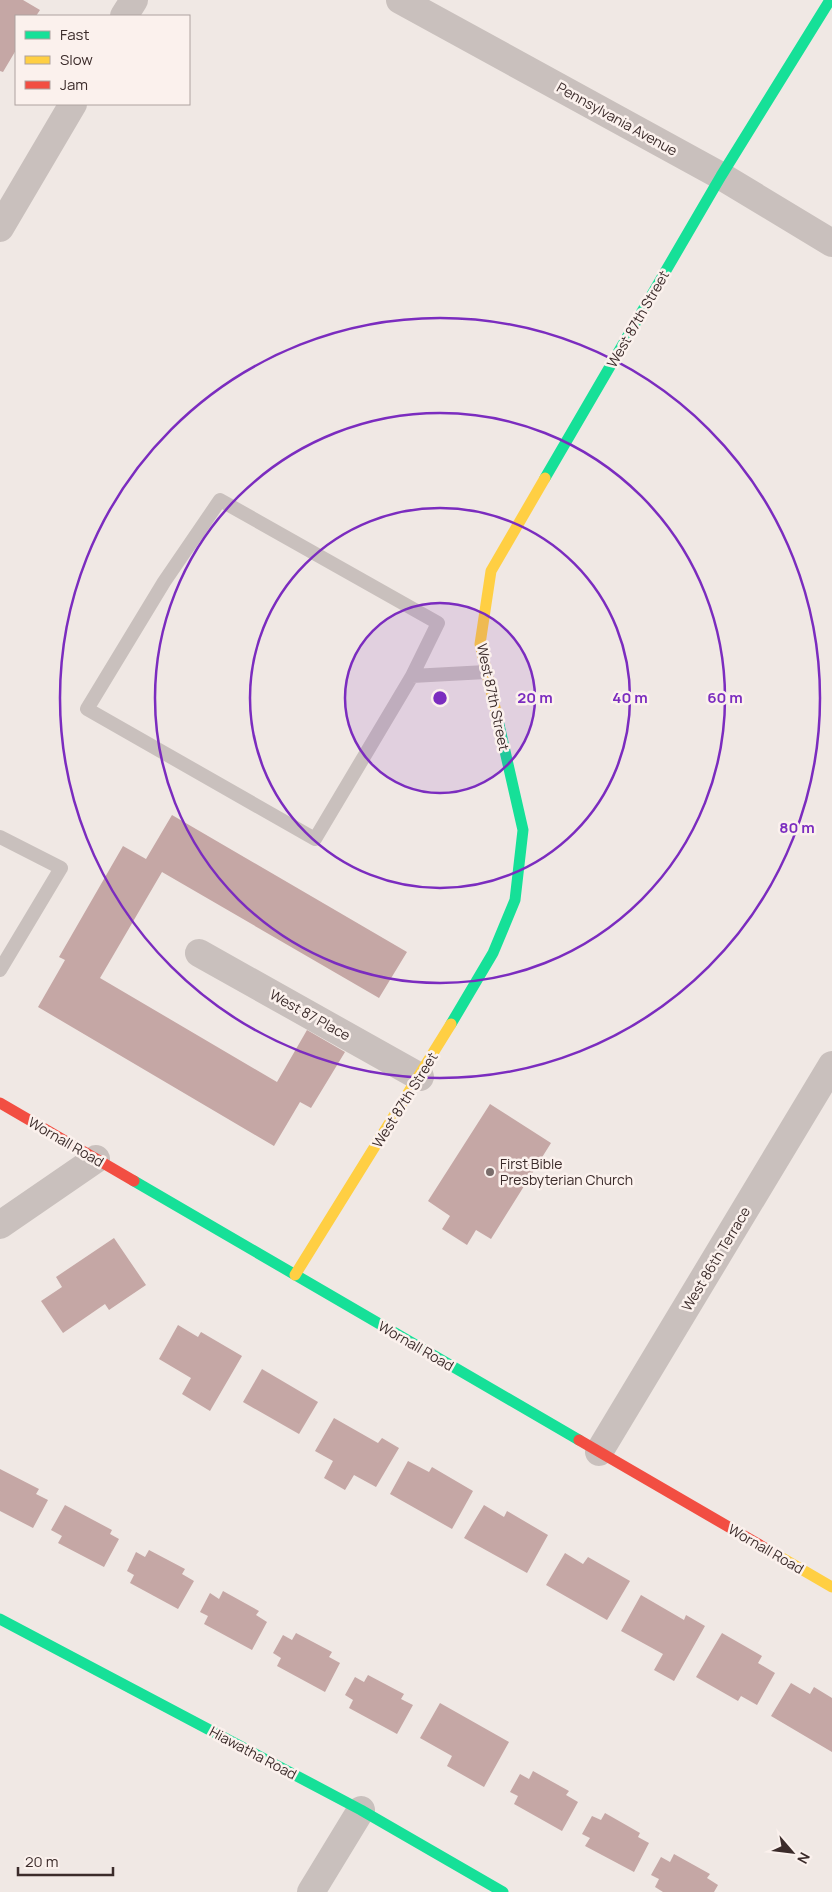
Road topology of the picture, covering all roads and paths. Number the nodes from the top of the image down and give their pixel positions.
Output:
1 (134, 0) edge
2 (400, 0) edge
3 (830, 0) edge
4 (125, 15) edge
5 (72, 105) edge
6 (722, 176) junction
7 (0, 228) edge
8 (832, 243) edge
9 (486, 672) junction
10 (412, 676) junction
11 (0, 837) edge
12 (199, 953) dead end
13 (0, 970) edge
14 (832, 1065) edge
15 (420, 1076) junction
16 (0, 1103) edge
17 (96, 1159) junction
18 (0, 1225) edge
19 (295, 1275) junction
20 (600, 1452) junction
21 (832, 1587) edge
22 (0, 1619) edge
23 (361, 1810) junction
24 (311, 1892) edge
25 (503, 1892) edge

1 - 4 street
2 - 6 street, Pennsylvania Avenue
3 - 6 street, West 87th Street
5 - 7 street
6 - 8 street, Pennsylvania Avenue
6 - 9 street, West 87th Street
9 - 10 lane
9 - 15 street, West 87th Street
10 - 10 lane
11 - 13 lane
12 - 15 street, West 87 Place
14 - 20 street, West 86th Terrace
15 - 19 street, West 87th Street
16 - 17 street, Wornall Road
17 - 18 street
17 - 19 street, Wornall Road
19 - 20 street, Wornall Road
20 - 21 street, Wornall Road
22 - 23 street, Hiawatha Road
23 - 24 street
23 - 25 street, Hiawatha Road

